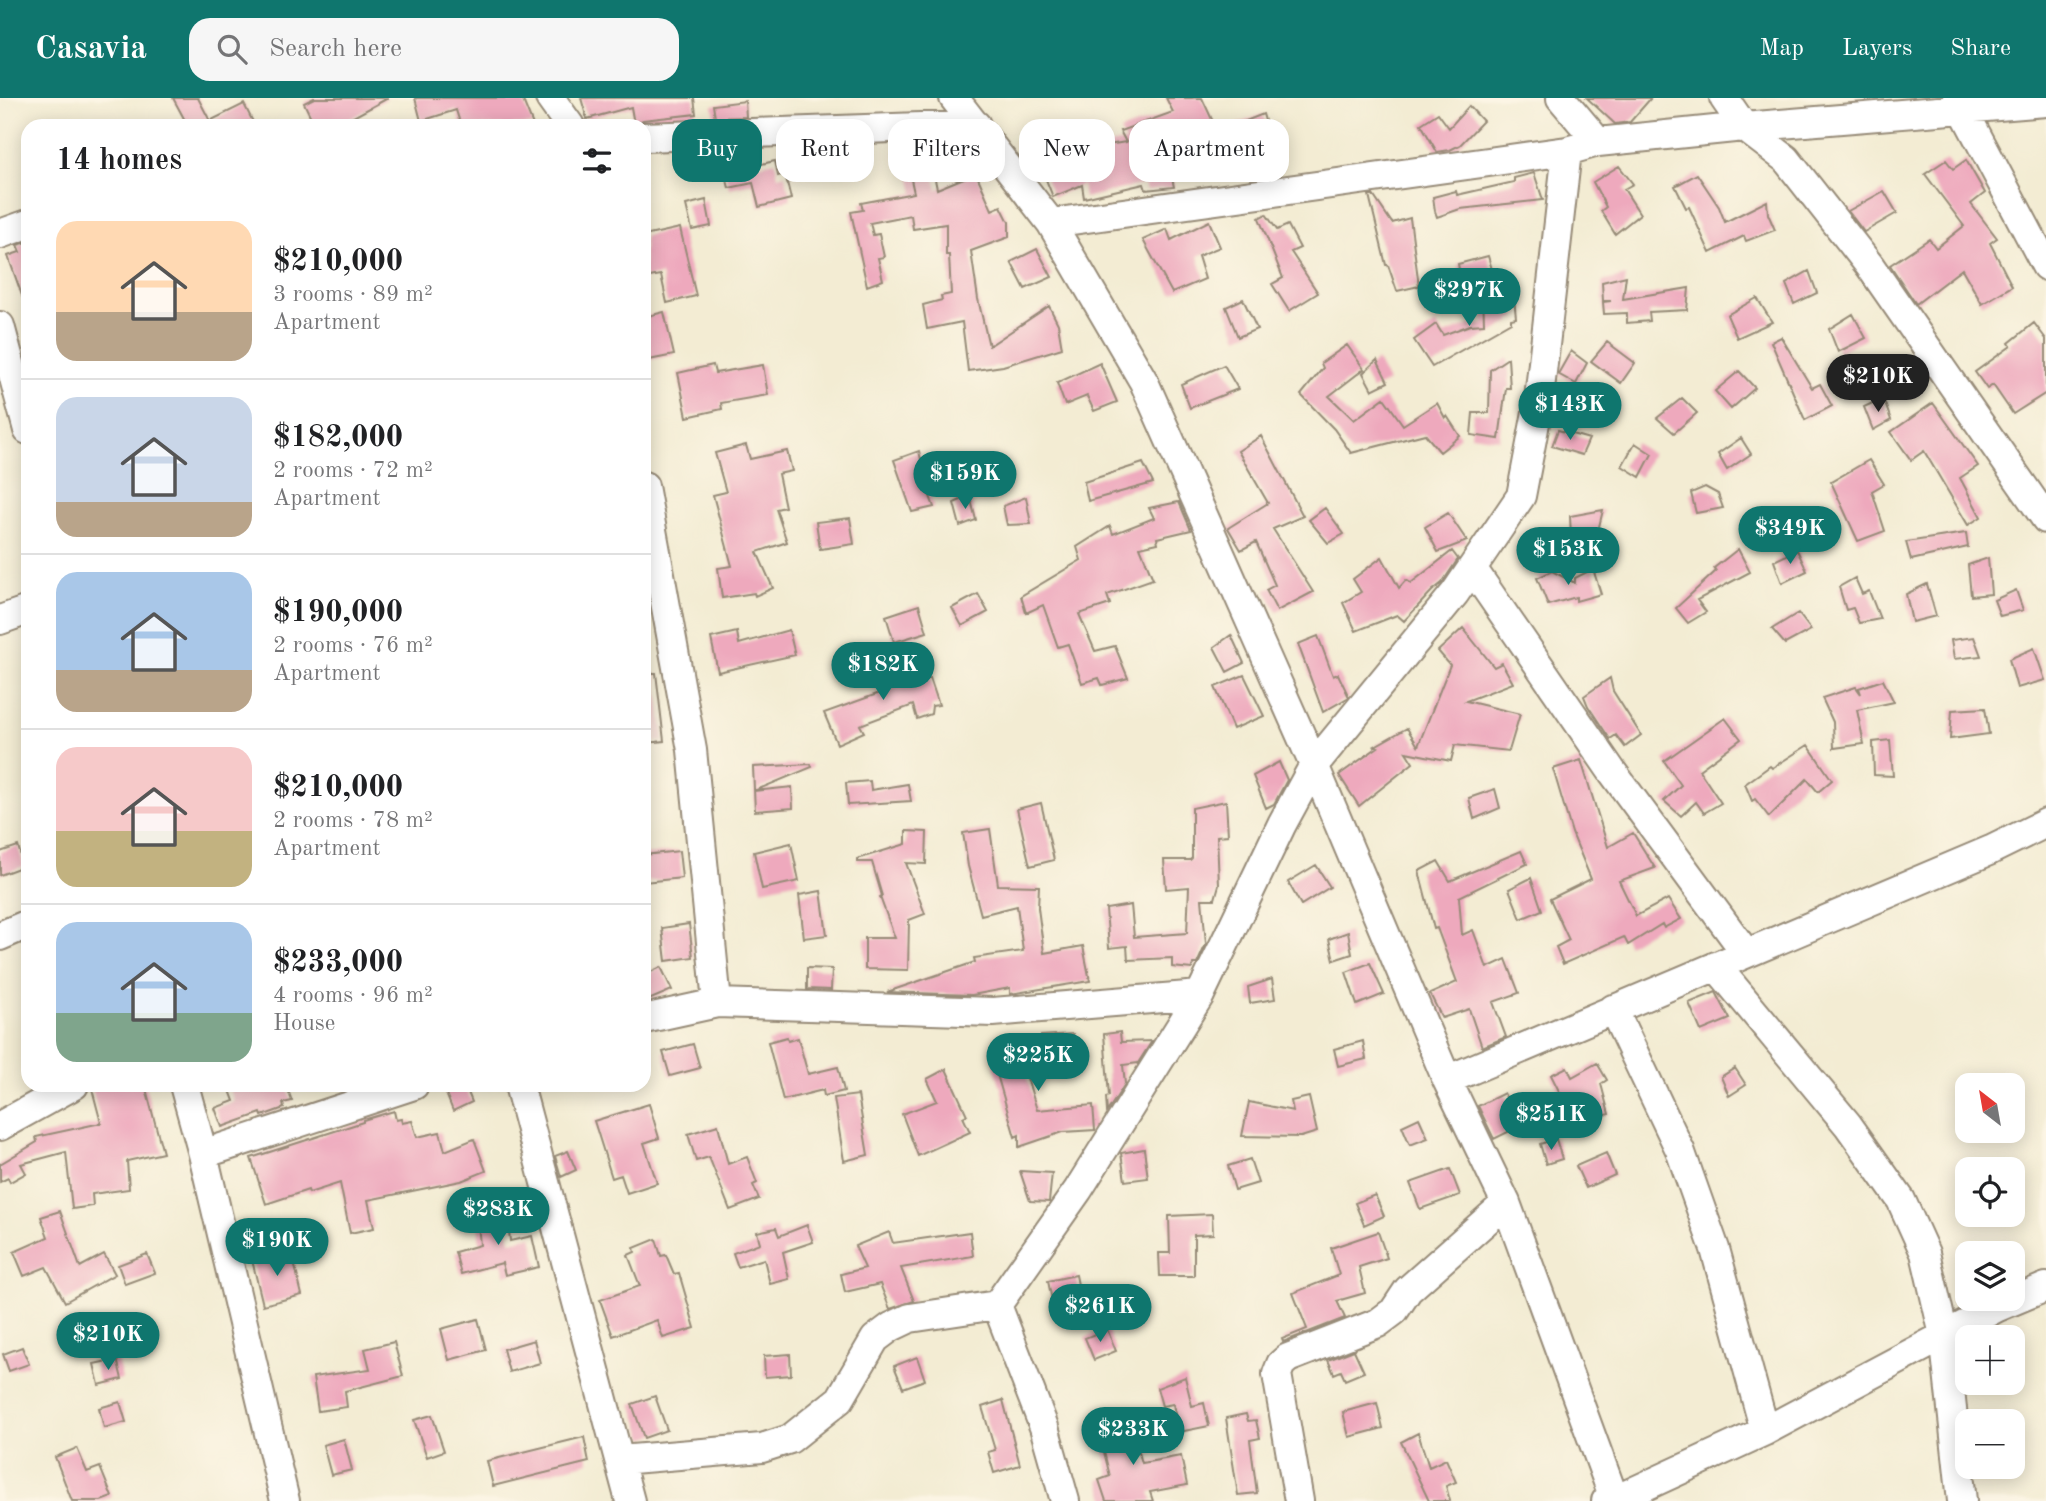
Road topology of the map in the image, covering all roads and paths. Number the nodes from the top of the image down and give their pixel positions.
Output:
1 (550, 98) edge
2 (954, 98) edge
3 (1561, 98) edge
4 (1724, 98) edge
5 (2046, 102) edge
6 (1961, 103) edge
7 (565, 119) edge
8 (971, 119) edge
9 (1744, 127) junction
10 (888, 128) edge
11 (651, 137) edge
12 (1598, 142) junction
13 (1567, 151) junction
14 (1005, 163) edge
15 (1051, 223) junction
16 (21, 226) edge
17 (0, 234) edge
18 (2046, 266) edge
19 (0, 326) edge
20 (7, 376) edge
21 (21, 412) edge
22 (2046, 519) edge
23 (651, 524) edge
24 (1472, 568) junction
25 (21, 612) edge
26 (0, 620) edge
27 (1314, 765) junction
28 (2046, 824) edge
29 (21, 927) edge
30 (0, 936) edge
31 (1746, 953) junction
32 (1716, 966) junction
33 (1200, 995) junction
34 (717, 1003) junction
35 (1613, 1009) junction
36 (651, 1017) edge
37 (1447, 1080) junction
38 (61, 1092) edge
39 (186, 1092) edge
40 (393, 1092) edge
41 (521, 1092) edge
42 (0, 1126) edge
43 (203, 1154) junction
44 (1506, 1203) junction
45 (2046, 1287) edge
46 (997, 1305) junction
47 (1944, 1335) junction
48 (1765, 1431) junction
49 (620, 1460) junction
50 (282, 1500) edge
51 (630, 1501) edge
52 (1065, 1501) edge
53 (1299, 1501) edge
54 (1612, 1501) edge
55 (1962, 1501) edge

1 - 7 street
2 - 8 street
3 - 12 street
4 - 9 street
5 - 6 street
6 - 9 street
6 - 18 street
9 - 12 street
9 - 22 street
10 - 11 street
12 - 13 street
13 - 15 street
13 - 24 street
14 - 15 street
15 - 27 street
16 - 17 street
19 - 20 street
20 - 21 street
23 - 34 street
24 - 27 street
24 - 31 street
25 - 26 street
27 - 33 street
27 - 37 street
28 - 31 street
29 - 30 street
31 - 32 street
32 - 35 street
32 - 47 street
33 - 34 street
33 - 46 street
34 - 36 street
35 - 37 street
35 - 48 street
37 - 44 street
38 - 42 street
39 - 43 street
40 - 43 street
41 - 49 street
43 - 50 street
44 - 53 street
44 - 54 street
45 - 47 street
46 - 49 street
46 - 52 street
47 - 48 street
47 - 55 street
48 - 54 street
49 - 51 street

